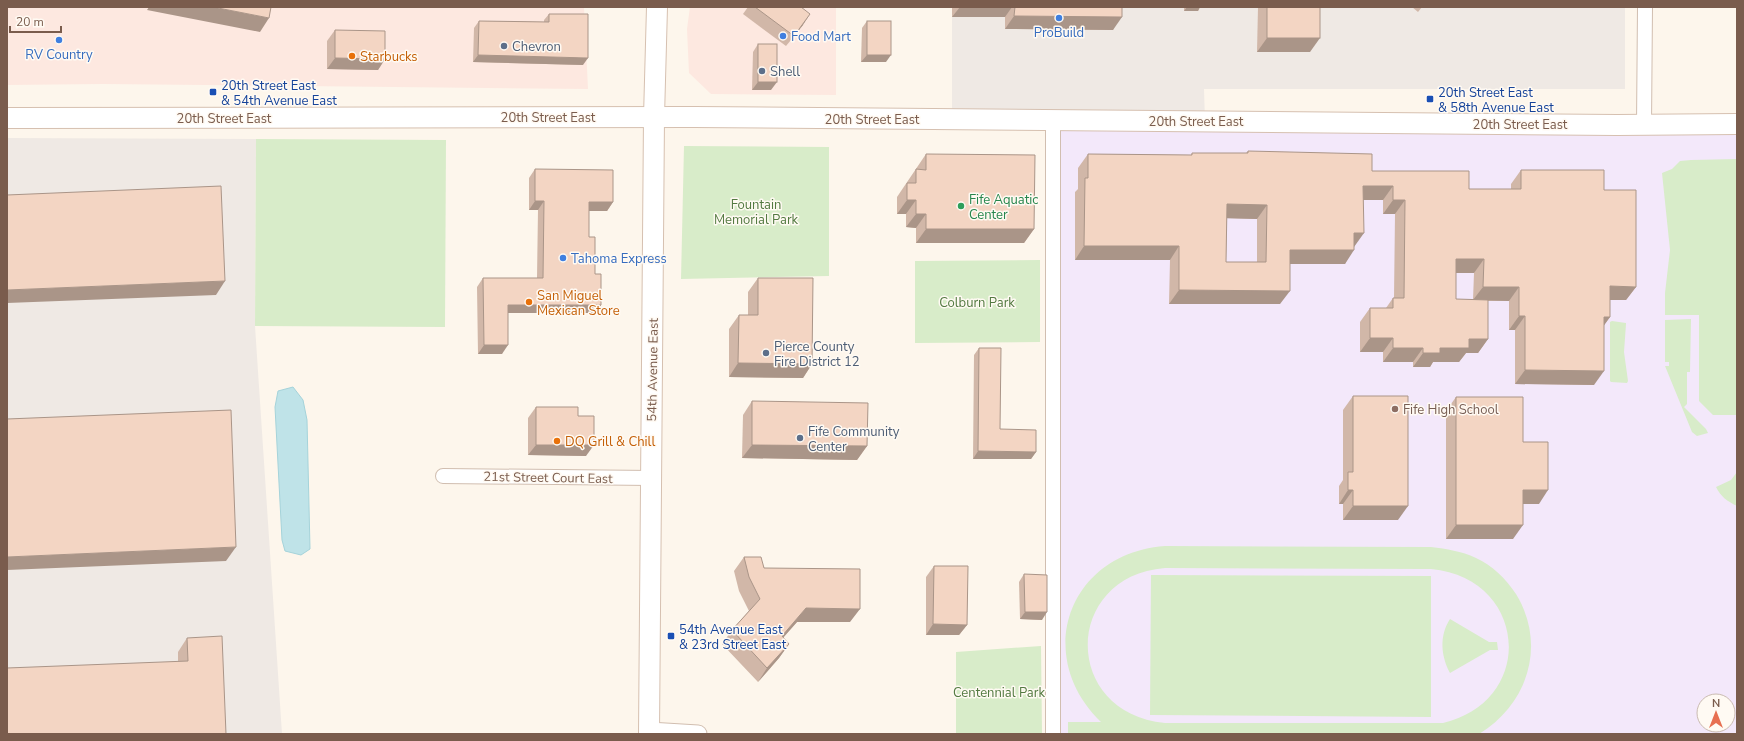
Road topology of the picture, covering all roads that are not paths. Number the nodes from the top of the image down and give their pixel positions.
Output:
1 (657, 7) edge
2 (1645, 7) edge
3 (654, 116) junction
4 (7, 118) edge
5 (1052, 120) junction
6 (1737, 124) edge
7 (1644, 125) junction
8 (443, 476) dead end
9 (652, 478) junction
10 (649, 732) edge
11 (698, 734) edge
12 (1053, 734) edge

1 - 3 main road, 54th Avenue East
2 - 7 street
3 - 4 main road, 20th Street East
3 - 5 main road, 20th Street East
3 - 9 main road, 54th Avenue East
5 - 7 main road, 20th Street East
5 - 12 street
6 - 7 main road, 20th Street East
8 - 9 street, 21st Street Court East
9 - 10 main road, 54th Avenue East
10 - 11 street

